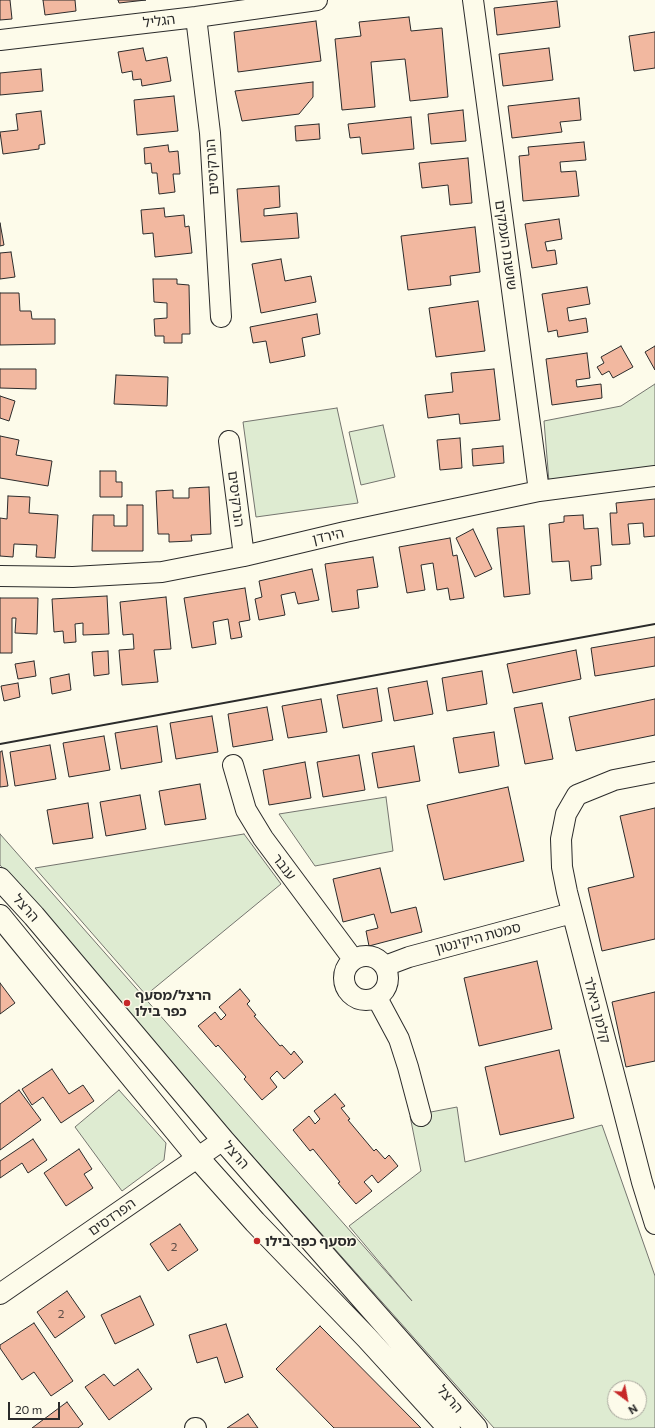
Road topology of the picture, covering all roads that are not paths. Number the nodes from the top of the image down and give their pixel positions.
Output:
1 (317, 0) edge
2 (473, 0) edge
3 (196, 17) junction
4 (0, 40) edge
5 (221, 317) dead end
6 (229, 441) dead end
7 (655, 476) edge
8 (539, 491) junction
9 (244, 556) junction
10 (0, 576) edge
11 (232, 765) dead end
12 (655, 772) edge
13 (0, 879) edge
14 (572, 913) junction
15 (0, 916) edge
16 (353, 959) junction
17 (385, 966) junction
18 (377, 998) junction
19 (421, 1116) dead end
20 (223, 1140) junction
21 (198, 1158) junction
22 (648, 1180) edge
23 (655, 1224) edge
24 (0, 1294) edge
25 (449, 1428) edge
26 (476, 1428) edge

1 - 3 street, הגליל
2 - 8 street, שושנת העמקים
3 - 4 street, הגליל
3 - 5 street, הנרקיסים
6 - 9 street, הנרקיסים
7 - 8 street, הירדן
8 - 9 street, הירדן
9 - 10 street, הירדן
11 - 16 street, ענבר
12 - 14 street, קלמן ביאלר
13 - 20 main road, הרצל
14 - 17 street, סמטת היקינטון
14 - 22 street, קלמן ביאלר
15 - 21 main road, הרצל
16 - 17 street
16 - 18 street
17 - 18 street
18 - 19 street
20 - 21 street, הפרדסים
20 - 26 main road, הרצל
21 - 24 street, הפרדסים
21 - 25 main road, הרצל
22 - 23 street, קלמן ביאלר

